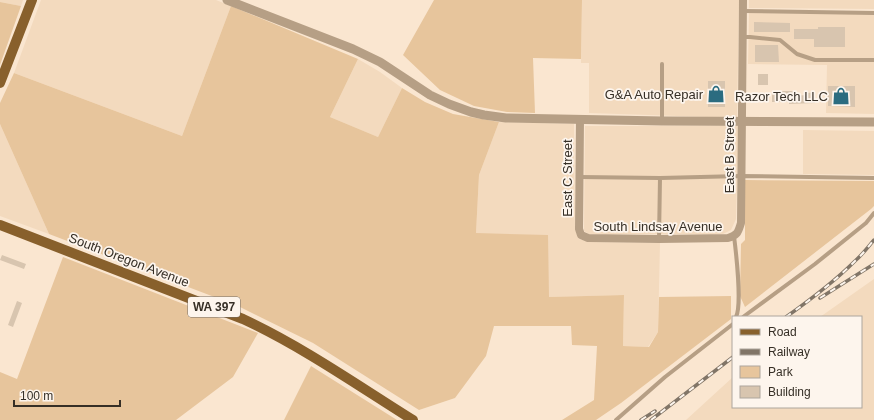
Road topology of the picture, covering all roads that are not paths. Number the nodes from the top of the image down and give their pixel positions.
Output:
1 (32, 0) edge
2 (227, 0) edge
3 (743, 0) edge
4 (743, 10) junction
5 (874, 12) edge
6 (742, 37) junction
7 (874, 60) edge
8 (662, 64) dead end
9 (0, 83) edge
10 (580, 119) junction
11 (662, 121) junction
12 (742, 121) junction
13 (874, 122) edge
14 (741, 176) junction
15 (579, 177) junction
16 (660, 178) junction
17 (874, 178) edge
18 (874, 213) edge
19 (0, 225) edge
20 (581, 236) joint
21 (734, 236) junction
22 (659, 239) junction
23 (737, 316) edge
24 (744, 316) edge
25 (732, 325) edge
26 (413, 420) edge
27 (616, 420) edge

1 - 9 main road
2 - 10 street
3 - 4 street, East B Street
4 - 5 lane
4 - 6 street, East B Street
6 - 7 lane
6 - 12 street, East B Street
8 - 11 lane
10 - 11 street
10 - 15 street, East C Street
11 - 12 street
12 - 13 street
12 - 14 street, East B Street
14 - 16 lane
14 - 17 lane
14 - 21 street, East B Street
15 - 16 lane
15 - 20 street, East C Street
16 - 22 lane
18 - 24 lane
19 - 26 main road, South Oregon Avenue / WA 397
20 - 22 street, South Lindsay Avenue
21 - 22 street, South Lindsay Avenue
21 - 23 lane
25 - 27 lane

